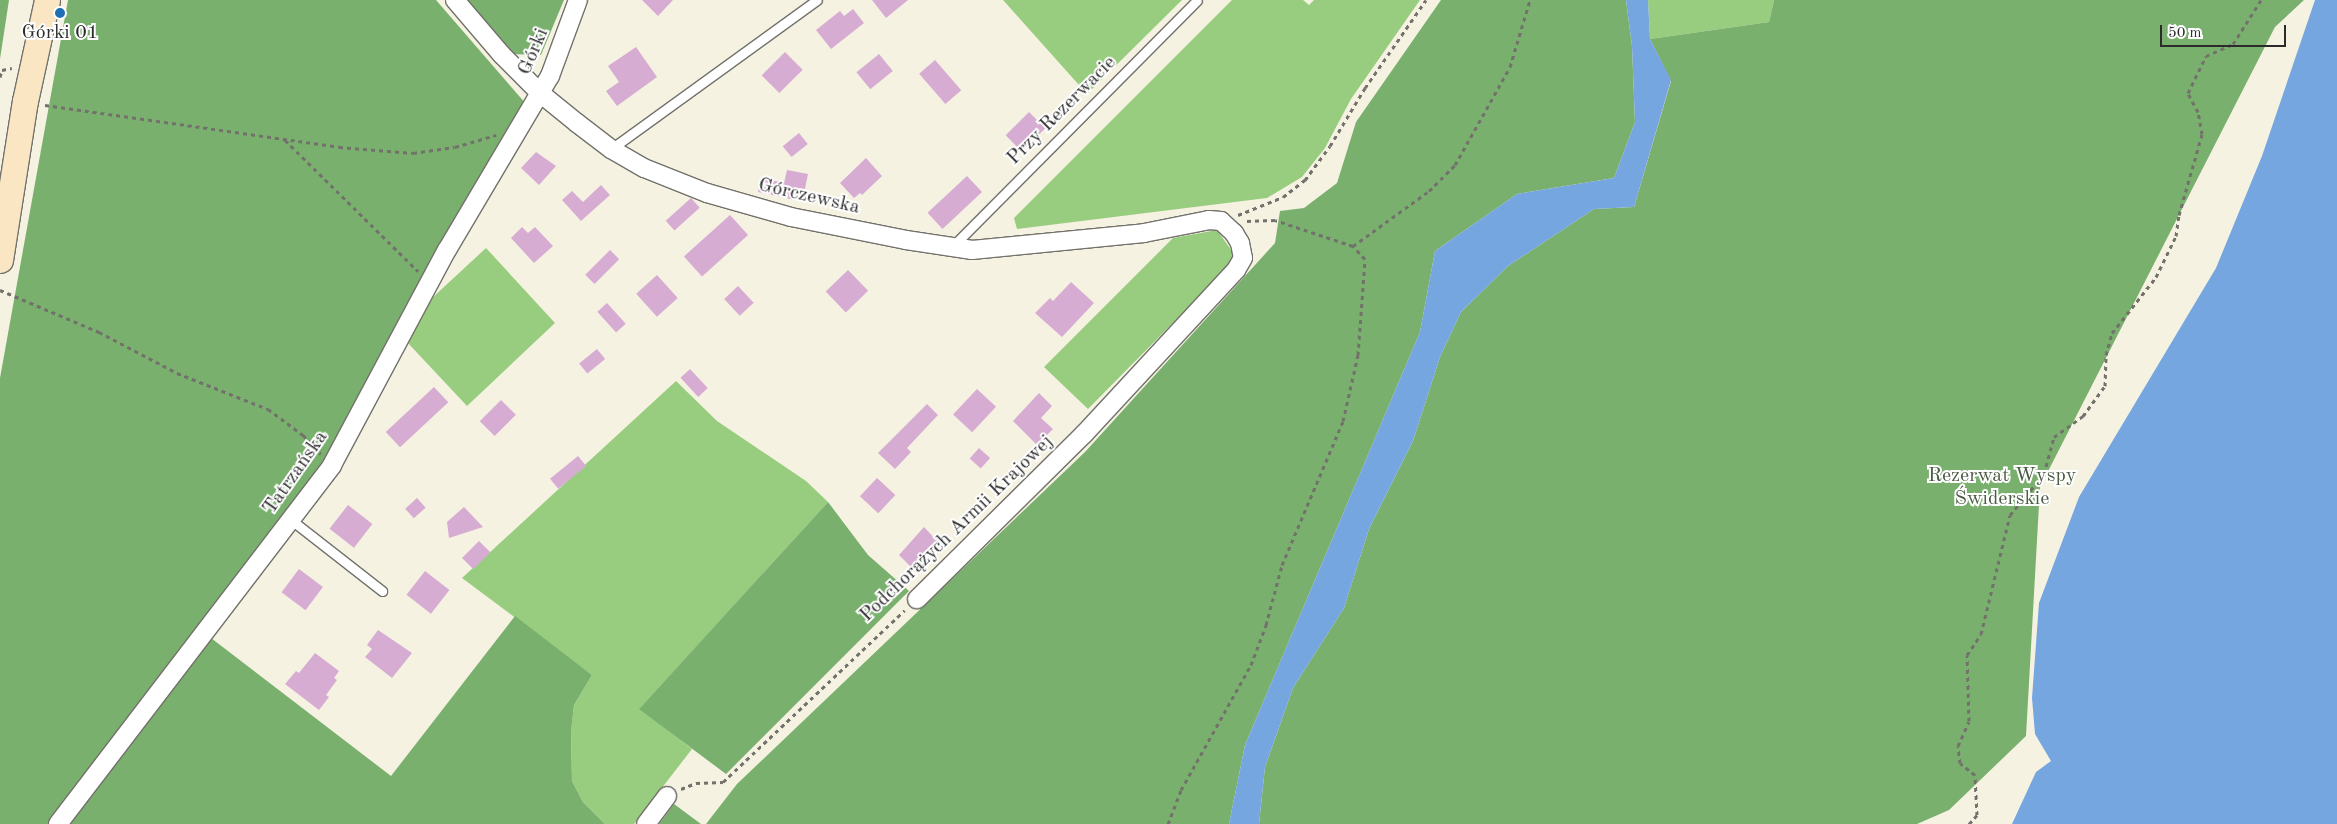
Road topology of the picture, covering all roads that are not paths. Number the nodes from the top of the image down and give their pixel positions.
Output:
1 (47, 0) edge
2 (455, 0) edge
3 (578, 0) edge
4 (817, 0) edge
5 (1197, 0) edge
6 (540, 93) junction
7 (611, 149) junction
8 (1221, 221) joint
9 (952, 248) junction
10 (0, 260) edge
11 (290, 519) junction
12 (382, 591) dead end
13 (916, 600) road end
14 (667, 796) road end
15 (58, 824) edge
16 (646, 824) edge

1 - 10 main road
2 - 6 street, Górczewska
3 - 6 street, Górki
4 - 7 lane
5 - 9 lane, Przy Rezerwacie
6 - 7 street, Górczewska
6 - 11 street, Tatrzańska
7 - 9 street, Górczewska
8 - 9 street, Górczewska
8 - 13 street, Podchorążych Armii Krajowej
11 - 12 lane
11 - 15 street, Tatrzańska
14 - 16 street

